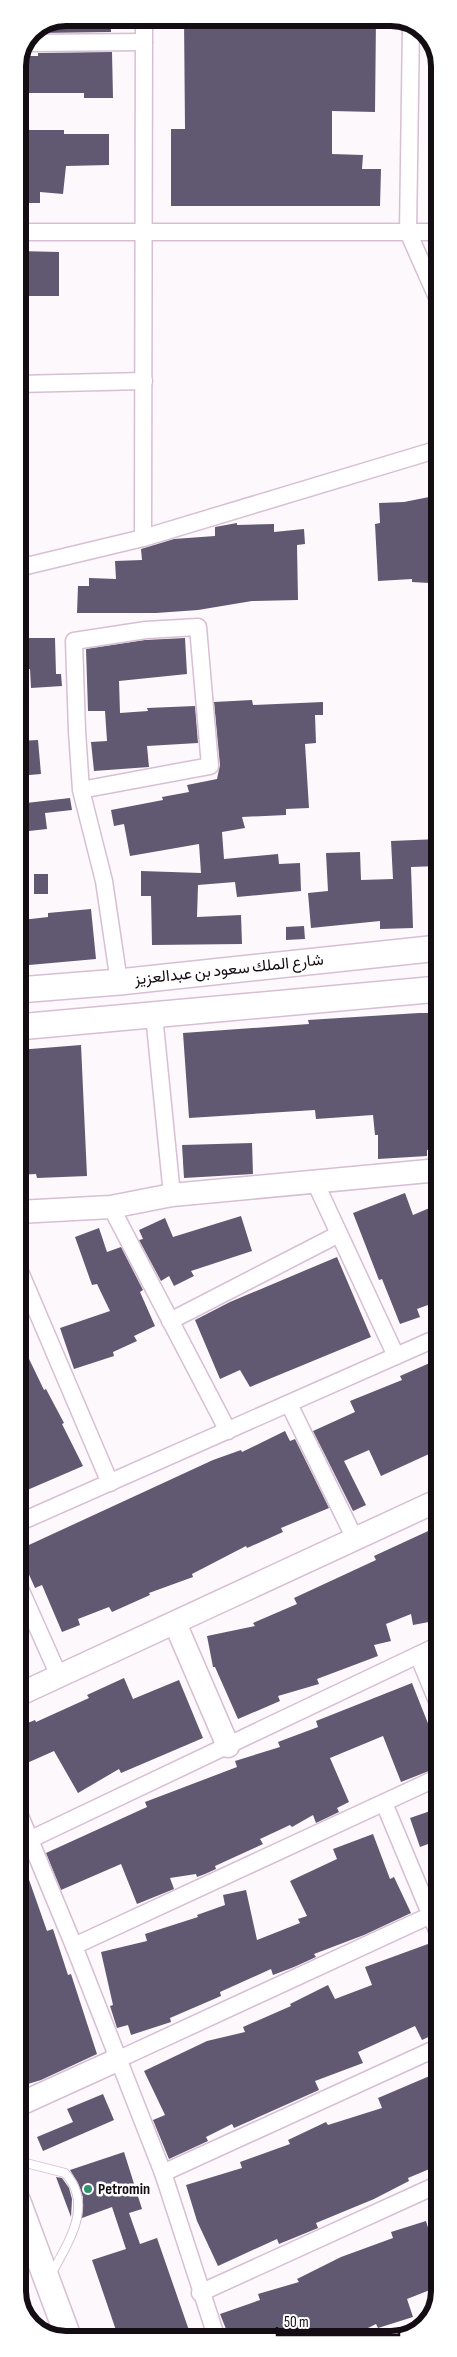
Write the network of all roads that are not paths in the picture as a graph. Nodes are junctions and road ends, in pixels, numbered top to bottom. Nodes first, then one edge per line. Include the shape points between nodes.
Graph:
1 (144, 26) edge
2 (411, 32) edge
3 (144, 42) junction
4 (34, 43) edge
5 (26, 232) edge
6 (145, 232) junction
7 (408, 232) junction
8 (430, 232) edge
9 (430, 282) edge
10 (144, 381) junction
11 (26, 384) edge
12 (430, 452) edge
13 (143, 538) junction
14 (26, 566) edge
15 (81, 790) junction
16 (430, 949) edge
17 (118, 982) junction
18 (26, 989) edge
19 (430, 990) edge
20 (154, 1016) junction
21 (26, 1026) edge
22 (430, 1171) edge
23 (315, 1182) junction
24 (172, 1196) junction
25 (111, 1207) junction
26 (27, 1212) edge
27 (340, 1234) junction
28 (27, 1287) edge
29 (170, 1321) junction
30 (431, 1342) edge
31 (396, 1356) junction
32 (289, 1404) junction
33 (228, 1431) junction
34 (110, 1483) junction
35 (431, 1504) edge
36 (27, 1519) edge
37 (355, 1539) junction
38 (27, 1603) edge
39 (174, 1623) junction
40 (431, 1649) edge
41 (418, 1655) junction
42 (59, 1676) junction
43 (431, 1686) edge
44 (27, 1691) edge
45 (228, 1746) junction
46 (431, 1781) edge
47 (384, 1803) junction
48 (27, 1830) edge
49 (31, 1839) junction
50 (431, 1915) joint
51 (74, 1946) junction
52 (431, 2052) edge
53 (117, 2060) junction
54 (27, 2101) edge
55 (27, 2163) edge
56 (162, 2173) junction
57 (431, 2192) edge
58 (27, 2226) edge
59 (47, 2281) junction
60 (200, 2293) junction
61 (66, 2331) edge
62 (214, 2331) edge

1 - 3 street
2 - 7 street
3 - 4 street
3 - 6 street
5 - 6 street
6 - 7 street
6 - 10 street
7 - 8 street
7 - 9 street
10 - 11 street
10 - 13 street
12 - 13 street
13 - 14 street
15 - 15 street via 210,766 198,627 146,630 74,641
15 - 17 street via 104,881
16 - 17 main road, شارع الملك سعود بن عبدالعزيز
17 - 18 main road, شارع الملك سعود بن عبدالعزيز
19 - 20 main road
20 - 21 main road
20 - 24 street
22 - 23 street
23 - 24 street
23 - 27 street
24 - 25 street
25 - 26 street
25 - 29 street
27 - 29 street
27 - 31 street
28 - 34 street
29 - 33 street
30 - 31 street
31 - 32 street
32 - 33 street
32 - 37 street
33 - 34 street
34 - 36 street
35 - 37 street
37 - 39 street
38 - 42 street
39 - 42 street
39 - 45 street
40 - 41 street
41 - 43 street
41 - 45 street
42 - 44 street
45 - 49 street
46 - 47 street
47 - 50 street
47 - 51 street
48 - 49 street
49 - 51 street
50 - 53 street
51 - 53 street
52 - 56 street
53 - 54 street
53 - 56 street
55 - 59 lane via 65,2173 71,2179 79,2208 78,2220
56 - 60 street
57 - 60 street
58 - 59 main road
59 - 61 main road
60 - 62 street

